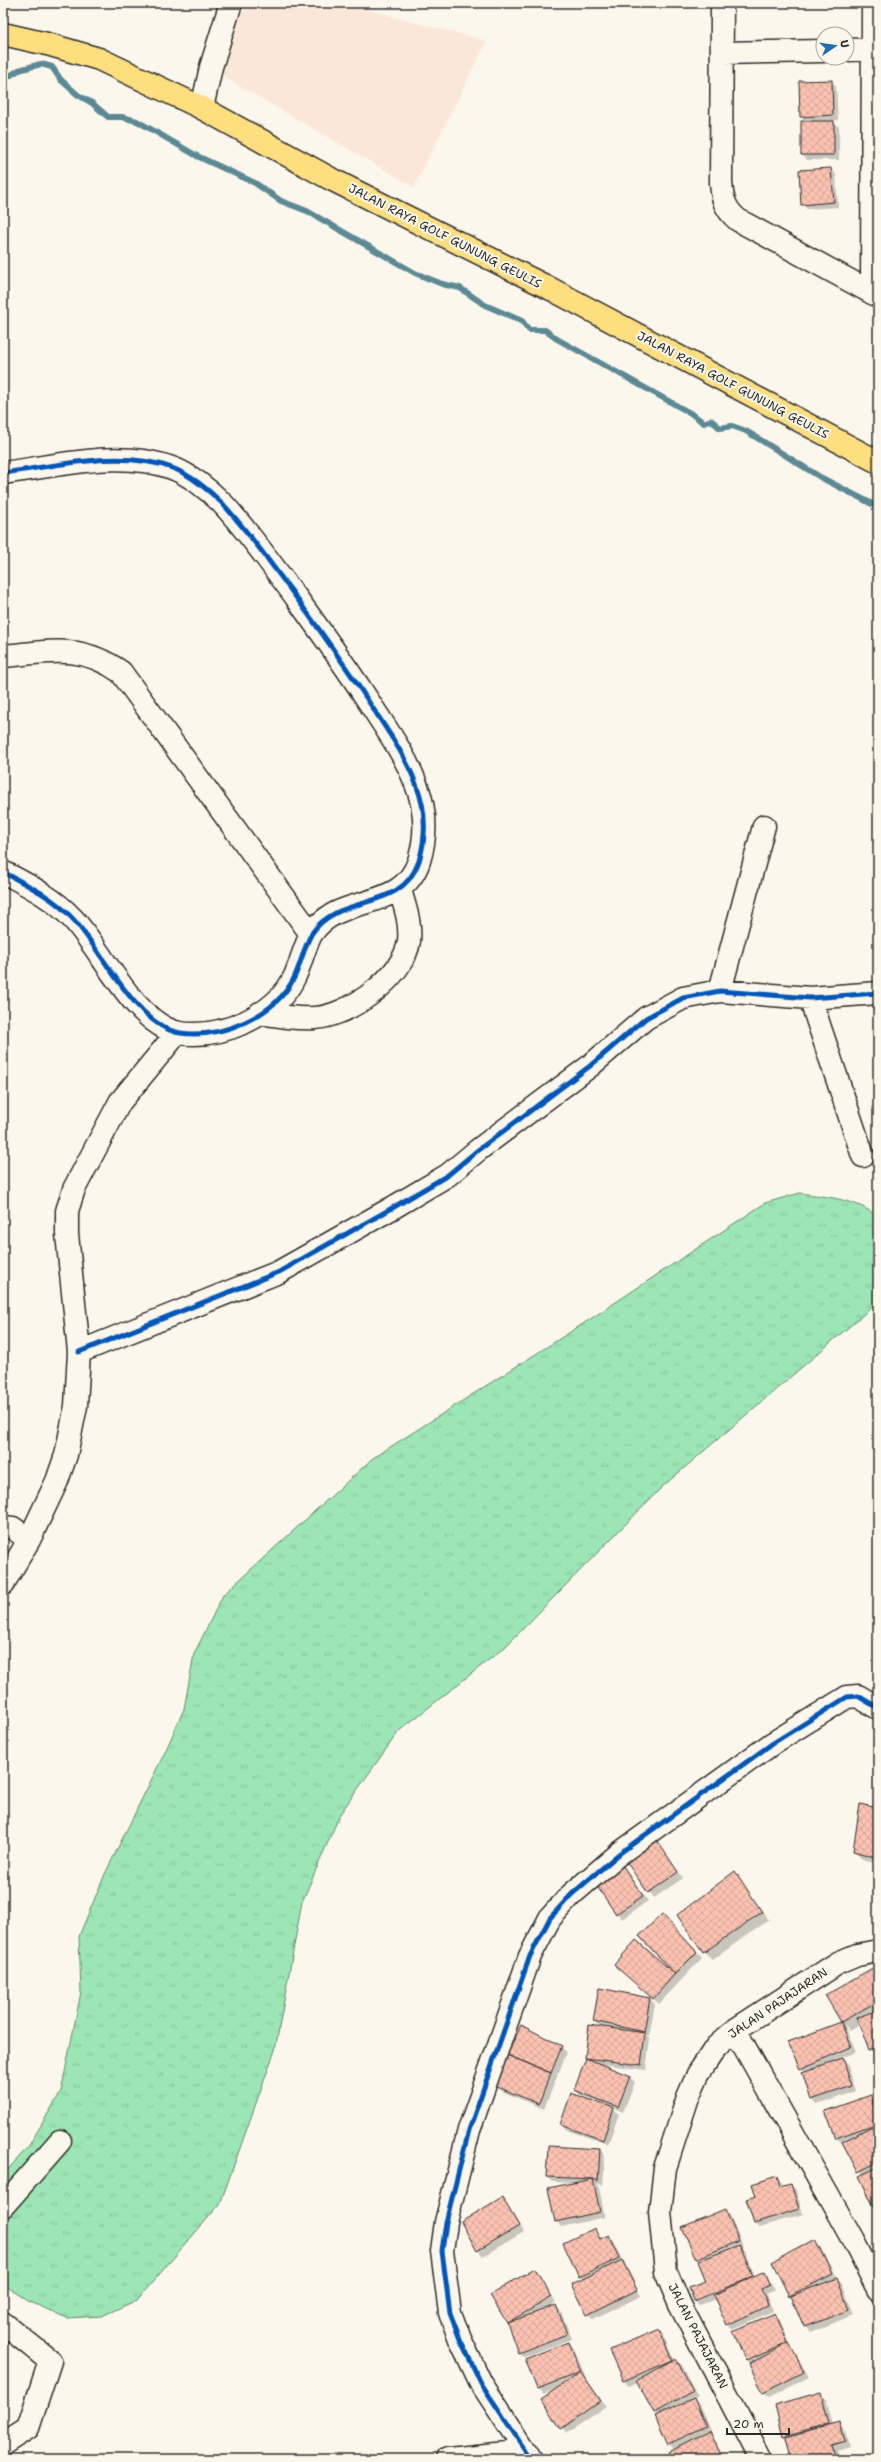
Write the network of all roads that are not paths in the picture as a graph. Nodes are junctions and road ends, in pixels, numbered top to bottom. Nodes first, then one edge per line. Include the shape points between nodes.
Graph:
1 (231, 3) edge
2 (722, 3) edge
3 (873, 3) edge
4 (3, 34) edge
5 (855, 50) edge
6 (876, 50) edge
7 (815, 51) edge
8 (722, 53) junction
9 (202, 108) junction
10 (875, 294) edge
11 (878, 462) edge
12 (3, 473) edge
13 (3, 656) edge
14 (764, 826) dead end
15 (3, 872) edge
16 (400, 890) junction
17 (311, 934) junction
18 (720, 991) junction
19 (878, 993) edge
20 (810, 998) junction
21 (260, 1013) junction
22 (177, 1033) junction
23 (863, 1156) dead end
24 (79, 1352) junction
25 (3, 1527) edge
26 (30, 1540) junction
27 (3, 1584) edge
28 (878, 1708) edge
29 (878, 1951) edge
30 (735, 2030) junction
31 (60, 2141) dead end
32 (3, 2206) edge
33 (878, 2289) edge
34 (3, 2323) edge
35 (3, 2444) edge
36 (528, 2455) edge
37 (448, 2459) edge
38 (761, 2459) edge

1 - 9 street via 211,67
2 - 8 street
3 - 6 street
4 - 9 main road, JALAN RAYA GOLF GUNUNG GEULIS via 99,59
5 - 6 street
6 - 10 street
7 - 8 street
8 - 10 street via 721,182 727,210 738,220
9 - 11 main road, JALAN RAYA GOLF GUNUNG GEULIS via 331,179 551,289
12 - 16 street via 125,459 146,461 175,469 220,501 274,568 351,675 403,757 416,783 423,808 425,835 412,878
13 - 17 street via 70,651 99,657 121,672
14 - 18 street
15 - 22 street via 29,885 74,920 154,1022
16 - 17 street via 340,912 322,921
16 - 21 street via 409,920 409,942 400,962 384,983 359,1004 316,1018
17 - 21 street via 293,980 277,1001
18 - 20 street
18 - 24 street via 683,998 646,1018 590,1066 448,1175 329,1244 278,1272
19 - 20 street
20 - 23 street
21 - 22 street via 229,1029 198,1034
22 - 24 street via 120,1102 74,1189 67,1234
24 - 26 street via 76,1406 66,1455
25 - 26 street via 13,1528
26 - 27 street
28 - 36 street via 858,1696 847,1697 773,1743 620,1853 572,1894 550,1918 530,1956 469,2130 446,2222 442,2250 450,2313 460,2339 481,2383
29 - 30 street, JALAN PAJAJARAN via 857,1955 838,1963
30 - 33 street
30 - 38 street, JALAN PAJAJARAN via 716,2047 698,2074 688,2097 665,2168 660,2212 661,2234 666,2272 680,2305
31 - 32 street
34 - 35 street via 50,2361 28,2428
36 - 37 street

